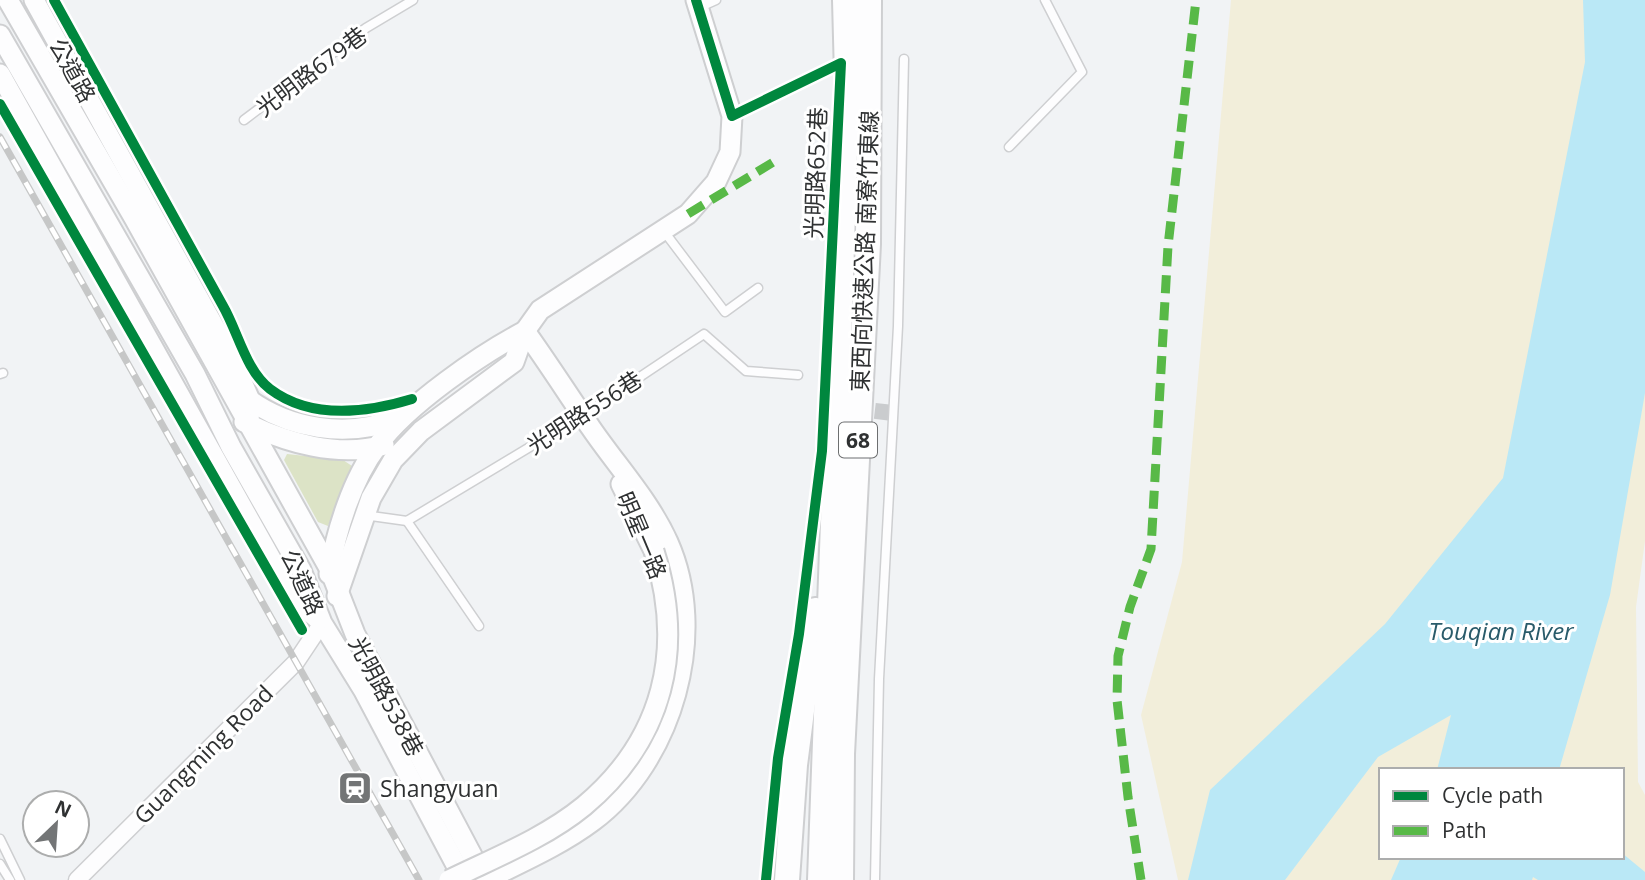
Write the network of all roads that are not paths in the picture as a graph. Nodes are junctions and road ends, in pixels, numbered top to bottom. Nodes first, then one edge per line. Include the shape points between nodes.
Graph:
1 (8, 0) edge
2 (34, 0) edge
3 (413, 0) edge
4 (716, 0) edge
5 (845, 0) edge
6 (869, 0) edge
7 (1045, 0) edge
8 (697, 4) edge
9 (0, 34) edge
10 (904, 59) dead end
11 (0, 74) edge
12 (732, 116) junction
13 (244, 120) dead end
14 (1009, 147) dead end
15 (663, 230) junction
16 (171, 245) junction
17 (153, 254) junction
18 (758, 288) dead end
19 (525, 331) junction
20 (213, 364) junction
21 (798, 375) dead end
22 (176, 385) junction
23 (250, 400) junction
24 (209, 403) junction
25 (418, 406) junction
26 (587, 422) junction
27 (249, 424) junction
28 (421, 430) junction
29 (376, 447) junction
30 (832, 502) junction
31 (364, 515) junction
32 (407, 521) junction
33 (662, 548) junction
34 (334, 582) junction
35 (322, 623) junction
36 (479, 626) dead end
37 (0, 839) edge
38 (0, 864) edge
39 (10, 880) edge
40 (20, 880) edge
41 (77, 880) edge
42 (449, 880) edge
43 (464, 880) edge
44 (486, 880) edge
45 (766, 880) edge
46 (790, 880) edge
47 (820, 880) edge
48 (841, 880) edge
49 (875, 880) edge

1 - 17 street, 公道路
2 - 16 street, 公道路
3 - 13 lane, 光明路679巷 via 366,28
4 - 8 lane
5 - 30 highway, 東西向快速公路 南寮竹東線 / 68 via 847,76
6 - 48 highway, 東西向快速公路 南寮竹東線 / 68 via 868,244 842,754
7 - 14 lane via 1082,72
8 - 12 street, Guangming Road
9 - 24 street, 公道路
10 - 49 lane
11 - 22 street, 公道路
12 - 15 street, Guangming Road via 730,152 716,182 688,214
12 - 45 lane, 光明路652巷 via 841,63 824,405 812,535 778,758
15 - 18 lane via 725,312
15 - 19 street, Guangming Road via 540,310
16 - 17 street
16 - 23 street, 公道路
17 - 20 street, 公道路
19 - 25 street, Guangming Road via 500,344
19 - 26 street, 明星一路
19 - 28 street, Guangming Road via 514,362
20 - 23 street, 公道路
20 - 27 street, 公道路
21 - 26 lane, 光明路556巷 via 746,371 704,334
22 - 24 street
22 - 35 street, 公道路 via 293,598
23 - 25 street, 公道路 via 305,425 339,430 377,427
23 - 27 street, 公道路
24 - 27 street
24 - 35 street, 公道路 via 300,570
25 - 29 street, Guangming Road
26 - 32 lane, 光明路556巷
26 - 33 street, 明星一路
27 - 29 street via 319,447
27 - 34 street, 公道路
28 - 29 street
28 - 31 street, Guangming Road via 393,460
29 - 34 street, Guangming Road via 343,519
30 - 46 highway via 794,765
30 - 47 highway, 東西向快速公路 南寮竹東線 / 68
31 - 32 lane
31 - 34 street, Guangming Road
32 - 36 lane
33 - 42 street, 明星一路, bridge via 668,649 654,707 632,754 611,781 556,826
33 - 44 street, 明星一路 via 685,616 684,653 665,725 645,764 595,820
34 - 35 street, Guangming Road
34 - 44 street, 光明路538巷 via 367,658
35 - 41 street, Guangming Road via 291,668
35 - 43 street, 光明路538巷 via 364,691
37 - 40 lane
38 - 39 lane

